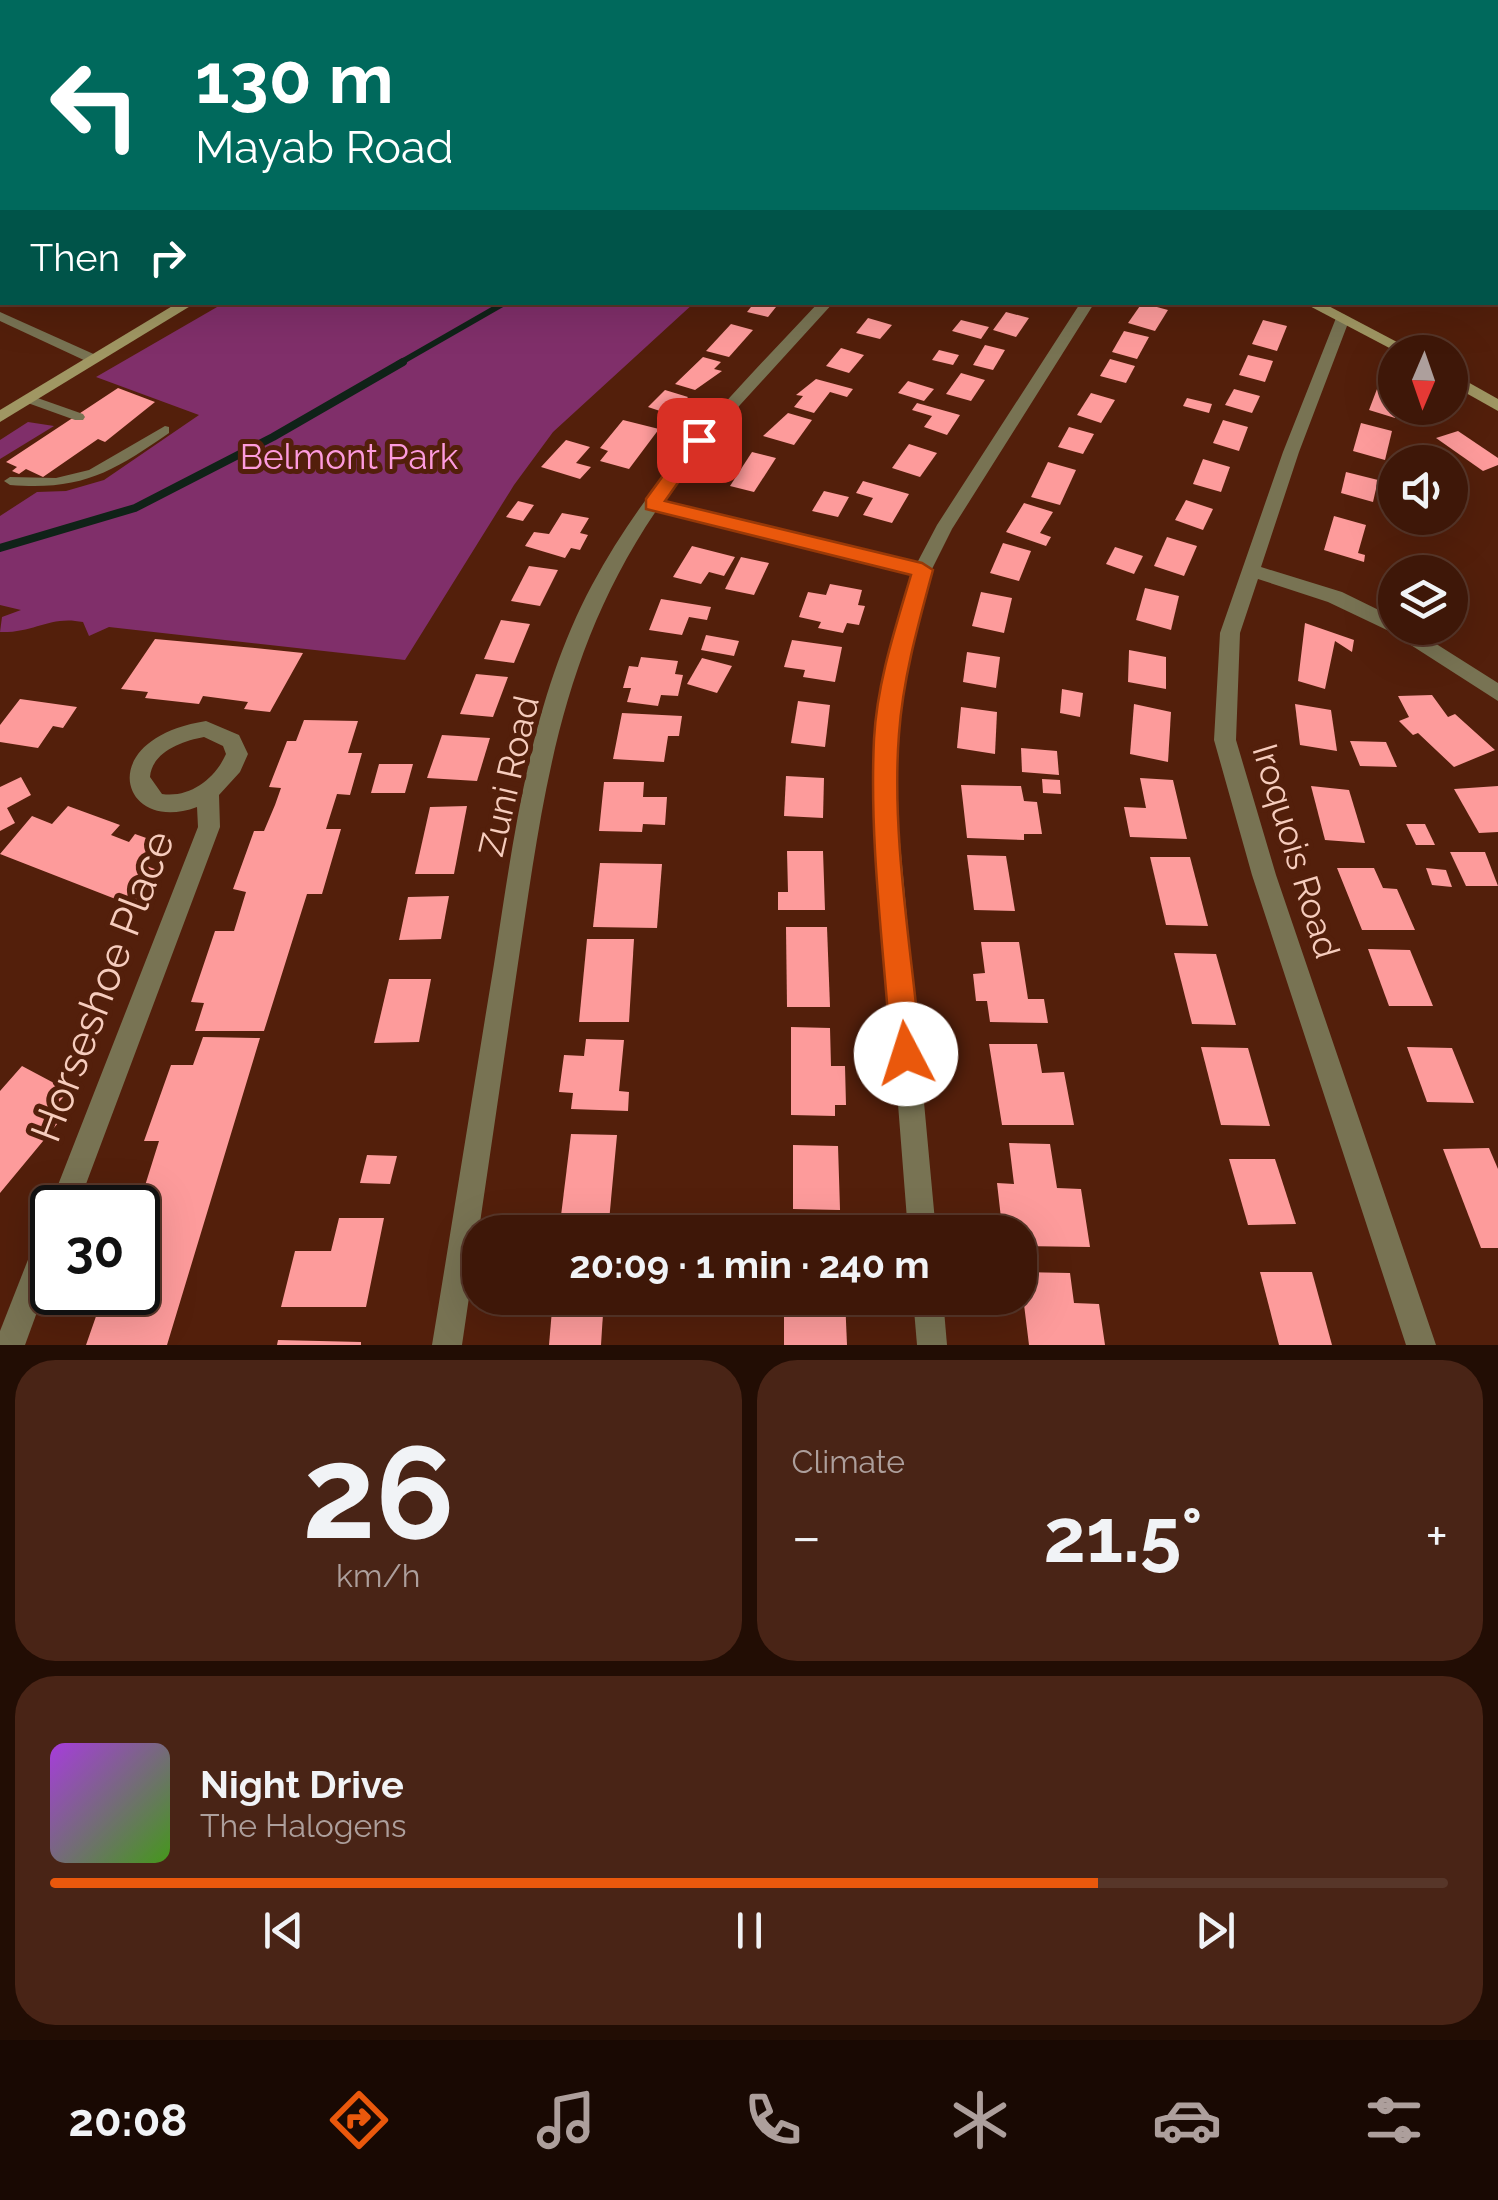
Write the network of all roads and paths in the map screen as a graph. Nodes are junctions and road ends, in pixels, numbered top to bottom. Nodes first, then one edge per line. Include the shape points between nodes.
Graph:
1 (185, 305) edge
2 (823, 305) edge
3 (1086, 305) edge
4 (1315, 305) edge
5 (0, 316) edge
6 (1342, 318) junction
7 (1378, 337) edge
8 (93, 359) junction
9 (1468, 387) edge
10 (29, 399) junction
11 (1498, 406) edge
12 (80, 417) dead end
13 (0, 418) edge
14 (165, 430) dead end
15 (3, 482) edge
16 (652, 504) junction
17 (922, 570) junction
18 (1251, 570) junction
19 (1378, 618) edge
20 (1423, 645) edge
21 (1498, 694) edge
22 (208, 793) dead end
23 (71, 1185) edge
24 (921, 1215) edge
25 (30, 1292) edge
26 (929, 1315) edge
27 (10, 1345) edge
28 (447, 1345) edge
29 (932, 1345) edge
30 (1421, 1345) edge

1 - 8 main road
2 - 16 street, Zuni Road via 699,440
3 - 17 street
4 - 6 main road
5 - 8 street
6 - 7 main road
6 - 18 street, Iroquois Road
8 - 10 main road
9 - 11 main road
10 - 12 lane
10 - 13 main road
14 - 15 lane via 90,477
16 - 17 street
16 - 28 street, Zuni Road via 600,586 555,706 523,852
17 - 24 street via 894,676 886,738
18 - 19 street
18 - 30 street, Iroquois Road via 1230,633 1225,740
20 - 21 street
22 - 23 street, Horseshoe Place via 208,827
25 - 27 street
26 - 29 street

